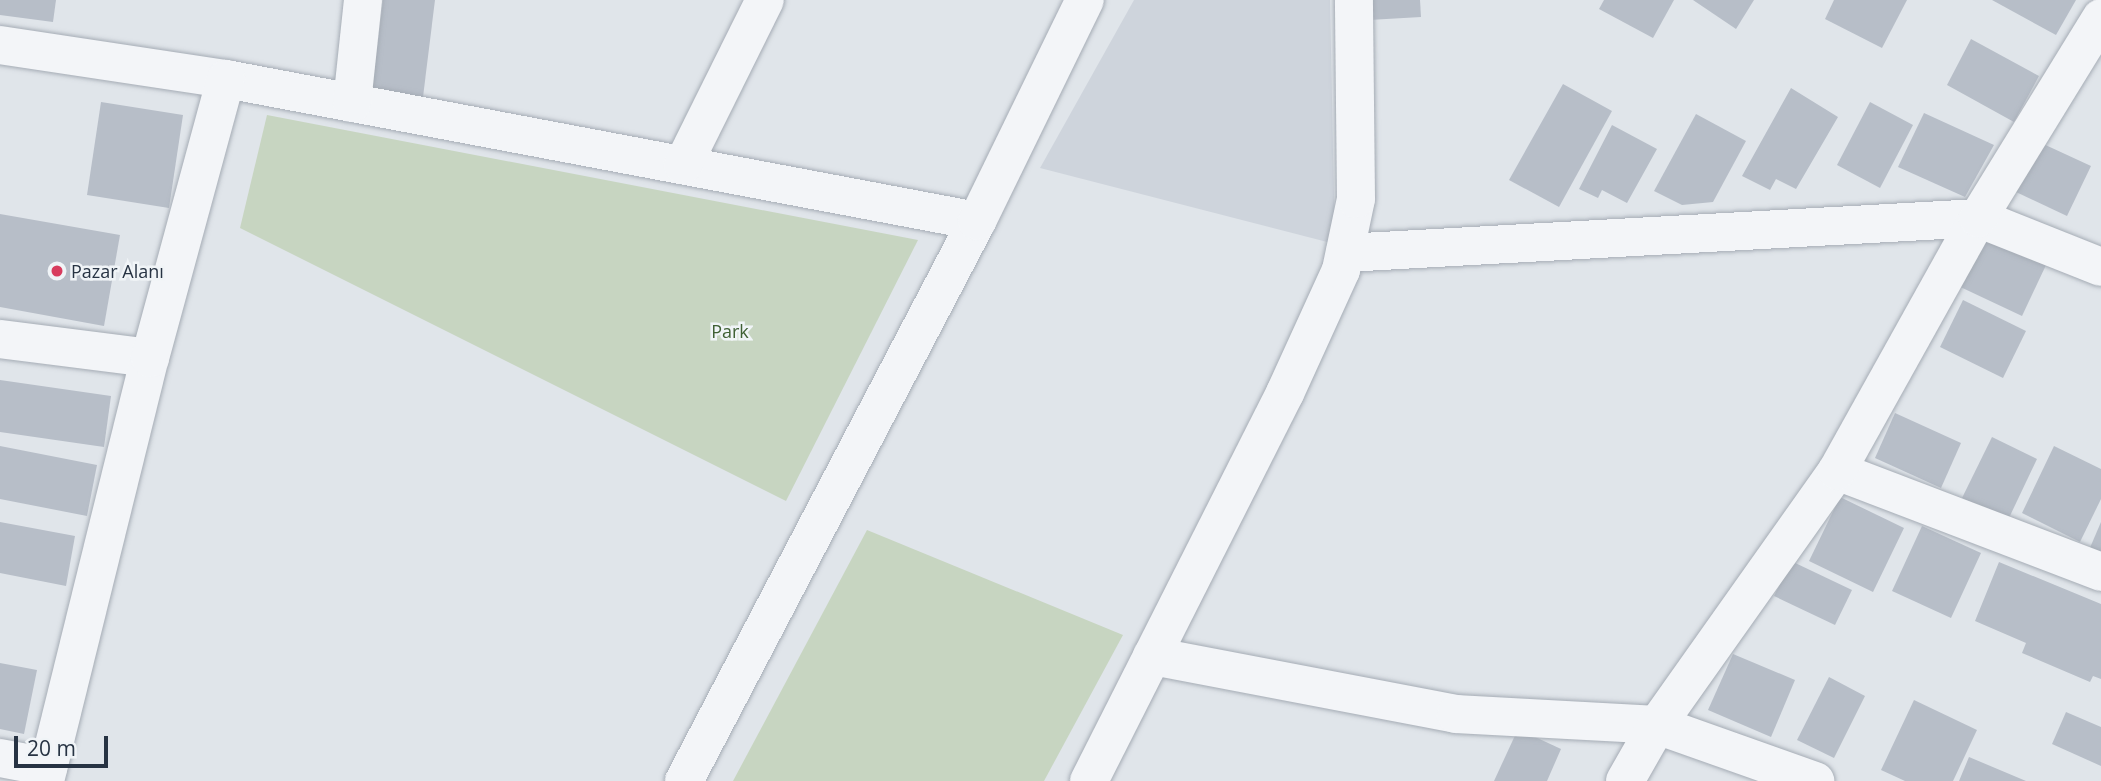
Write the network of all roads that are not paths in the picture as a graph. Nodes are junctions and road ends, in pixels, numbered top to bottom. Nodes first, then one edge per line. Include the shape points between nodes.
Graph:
1 (363, 0) edge
2 (765, 0) edge
3 (1085, 0) edge
4 (1354, 0) edge
5 (2101, 18) edge
6 (0, 45) edge
7 (226, 79) junction
8 (352, 103) junction
9 (683, 165) junction
10 (1978, 218) junction
11 (977, 221) junction
12 (1345, 253) junction
13 (2101, 267) edge
14 (0, 340) edge
15 (150, 358) junction
16 (1837, 471) junction
17 (2101, 572) edge
18 (1152, 656) junction
19 (1657, 725) junction
20 (0, 758) edge
21 (46, 774) edge
22 (684, 781) edge
23 (1088, 781) edge
24 (1625, 781) edge
25 (1815, 781) edge

1 - 8 street
2 - 9 street
3 - 11 street
4 - 12 street via 1356,199
5 - 10 street
6 - 7 street
7 - 8 street
7 - 15 street
8 - 9 street
9 - 11 street
10 - 12 street
10 - 13 street
10 - 16 street
11 - 22 street
12 - 18 street via 1285,393
14 - 15 street
15 - 21 street
16 - 17 street
16 - 19 street
18 - 19 street via 1456,714
18 - 23 street
19 - 24 street
19 - 25 street
20 - 21 street

